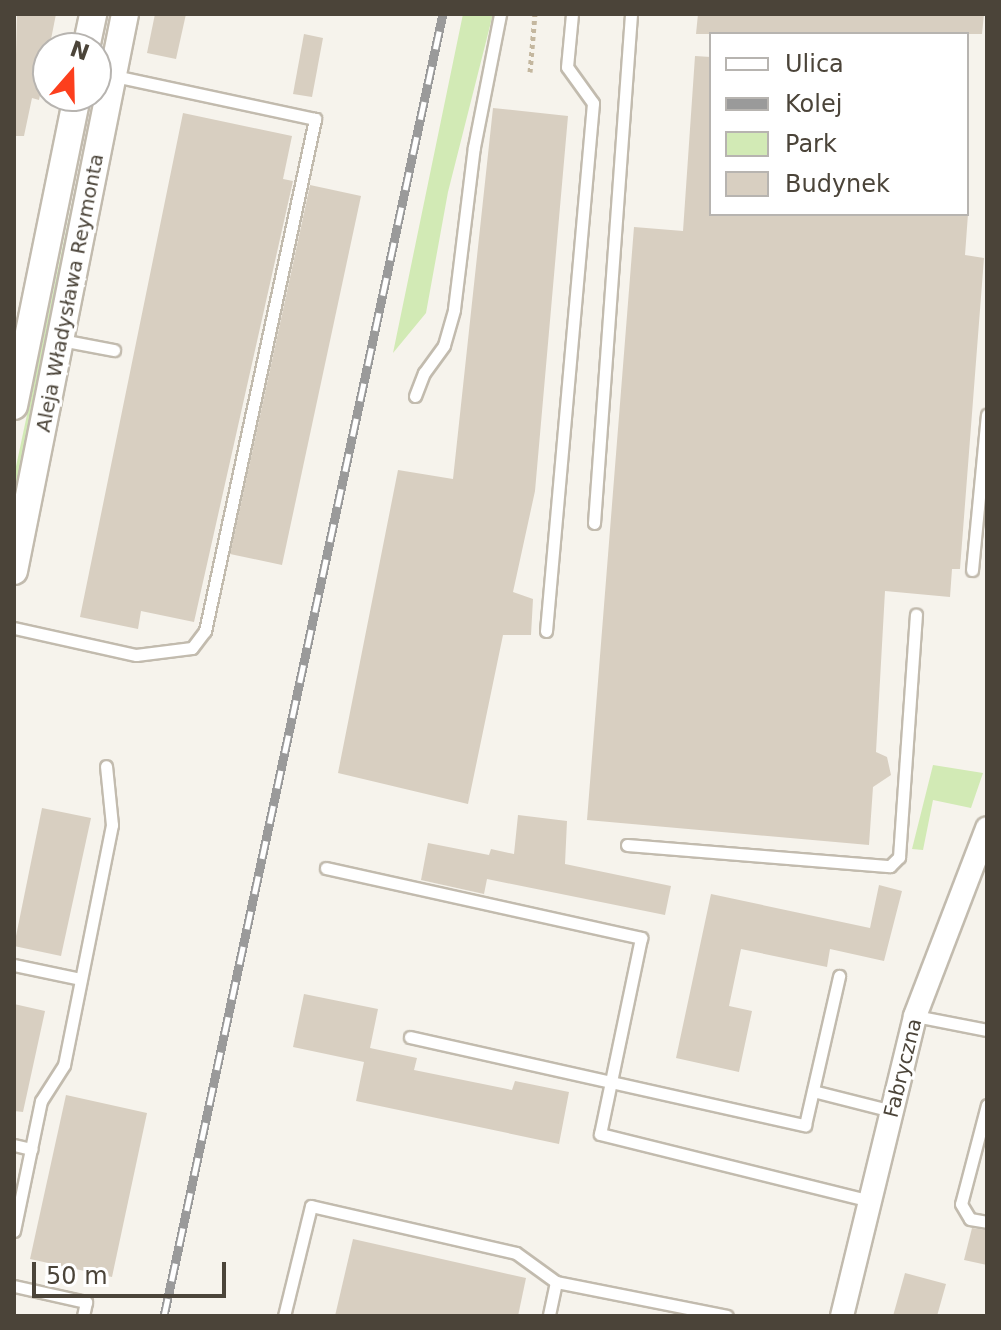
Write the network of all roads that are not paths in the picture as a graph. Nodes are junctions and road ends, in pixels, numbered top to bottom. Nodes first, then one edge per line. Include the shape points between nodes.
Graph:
1 (125, 14) edge
2 (500, 14) edge
3 (572, 14) edge
4 (631, 14) edge
5 (112, 51) edge
6 (112, 76) edge
7 (74, 112) edge
8 (98, 112) edge
9 (60, 340) junction
10 (114, 350) dead end
11 (415, 396) dead end
12 (14, 406) edge
13 (987, 415) edge
14 (594, 523) dead end
15 (972, 570) dead end
16 (14, 571) edge
17 (916, 615) dead end
18 (14, 628) edge
19 (546, 631) dead end
20 (106, 766) dead end
21 (987, 828) edge
22 (627, 845) dead end
23 (326, 868) dead end
24 (14, 965) edge
25 (839, 976) dead end
26 (81, 979) junction
27 (915, 1016) junction
28 (987, 1030) edge
29 (410, 1037) dead end
30 (611, 1082) junction
31 (813, 1091) junction
32 (987, 1105) edge
33 (892, 1111) junction
34 (14, 1145) edge
35 (32, 1149) junction
36 (870, 1201) junction
37 (987, 1222) edge
38 (14, 1231) edge
39 (556, 1282) junction
40 (14, 1286) edge
41 (83, 1316) edge
42 (284, 1316) edge
43 (549, 1316) edge
44 (727, 1316) edge
45 (842, 1316) edge

1 - 5 street, Aleja Władysława Reymonta
2 - 11 lane via 474,147 454,309 444,345
3 - 19 lane via 567,67 593,103
4 - 14 lane
6 - 18 lane via 315,119 205,631 192,648 136,655
7 - 12 street, Aleja Władysława Reymonta
8 - 9 street, Aleja Władysława Reymonta
9 - 10 lane
9 - 16 street, Aleja Władysława Reymonta
13 - 15 lane
17 - 22 lane via 899,857 890,866
20 - 26 lane via 112,825
21 - 27 street, Fabryczna
23 - 30 lane via 641,938
24 - 26 lane
25 - 31 lane
26 - 35 lane via 64,1065 41,1101
27 - 28 lane
27 - 33 street, Fabryczna
29 - 30 lane
30 - 31 lane via 805,1125
30 - 36 lane via 600,1134
31 - 33 lane
32 - 37 lane via 961,1204 970,1219
33 - 36 street, Fabryczna
34 - 35 lane
35 - 38 lane
36 - 45 street, Fabryczna
39 - 42 lane via 516,1253 311,1206
39 - 43 lane
39 - 44 lane
40 - 41 lane via 86,1302

